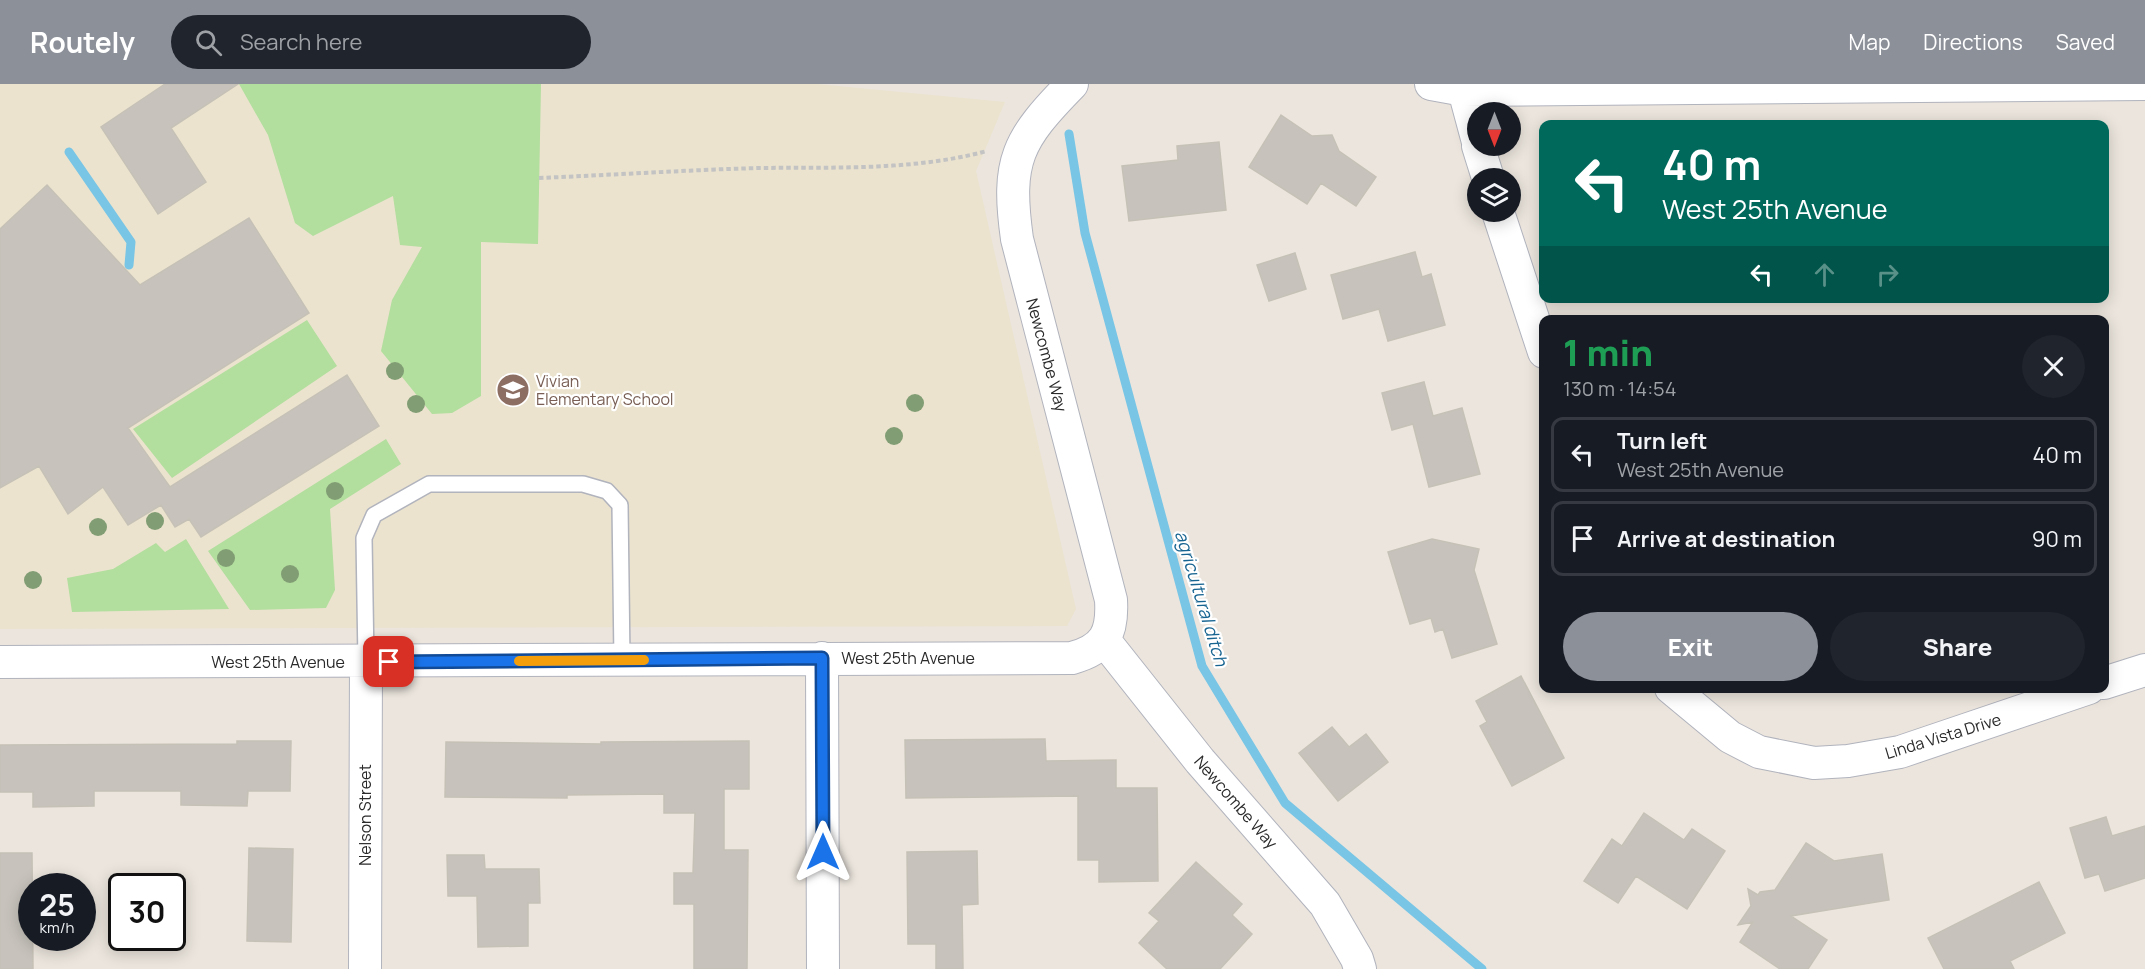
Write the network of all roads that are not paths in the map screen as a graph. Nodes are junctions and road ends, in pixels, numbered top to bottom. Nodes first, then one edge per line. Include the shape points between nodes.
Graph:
1 (1072, 84) edge
2 (1431, 84) edge
3 (2145, 84) edge
4 (1464, 90) junction
5 (1467, 102) edge
6 (1501, 222) edge
7 (1539, 337) edge
8 (1104, 640) junction
9 (822, 658) junction
10 (622, 660) junction
11 (0, 662) edge
12 (366, 662) junction
13 (2145, 670) edge
14 (2109, 681) edge
15 (1677, 693) edge
16 (2074, 693) edge
17 (365, 969) edge
18 (823, 969) edge
19 (1360, 969) edge

1 - 8 street, Newcombe Way via 1023,142 1013,173 1012,208 1111,600 1112,622
2 - 4 street
3 - 4 street
4 - 5 street
6 - 7 street
8 - 9 street, West 25th Avenue via 1087,654 1060,658
8 - 19 street, Newcombe Way via 1200,761 1325,904
9 - 10 street, West 25th Avenue
9 - 18 street
10 - 12 street, West 25th Avenue
10 - 12 lane via 620,505 607,491 583,484 429,484 374,515 364,538
11 - 12 street, West 25th Avenue
12 - 17 street, Nelson Street
13 - 14 street
15 - 16 street, Linda Vista Drive via 1730,737 1759,752 1814,763 1900,752

